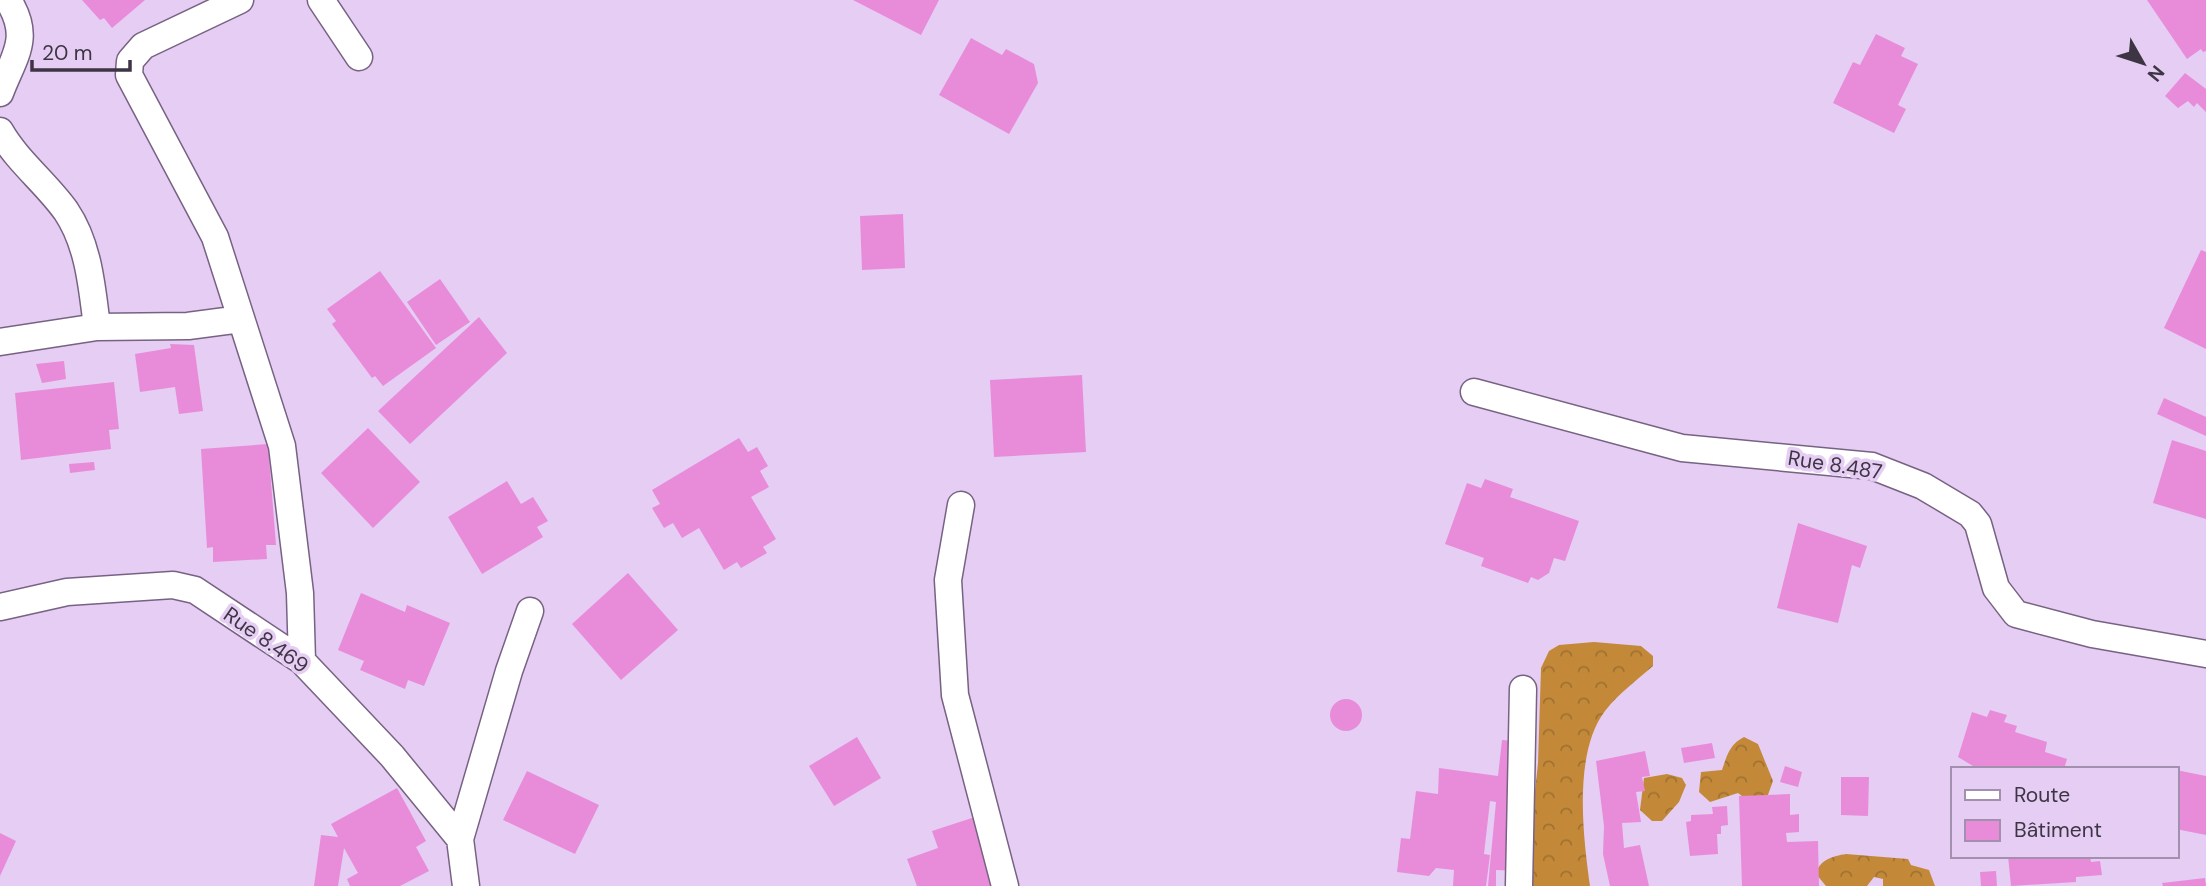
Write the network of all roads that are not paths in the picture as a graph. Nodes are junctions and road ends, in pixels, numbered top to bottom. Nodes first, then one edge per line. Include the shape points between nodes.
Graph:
1 (8, 0) edge
2 (240, 0) edge
3 (321, 0) edge
4 (359, 57) dead end
5 (0, 93) edge
6 (0, 131) edge
7 (241, 319) junction
8 (97, 327) junction
9 (0, 342) edge
10 (1474, 392) dead end
11 (961, 505) dead end
12 (0, 607) edge
13 (530, 611) dead end
14 (2206, 654) edge
15 (302, 661) junction
16 (1523, 689) dead end
17 (460, 839) junction
18 (466, 886) edge
19 (1005, 886) edge
20 (1519, 886) edge

1 - 5 street via 22,34
2 - 7 street via 143,46 130,61 130,75 215,237
3 - 4 street
6 - 8 street via 67,212 82,243
7 - 8 street via 188,326
7 - 15 street via 282,446 300,593
8 - 9 street
10 - 14 street, Rue 8.487 via 1682,448 1872,466 1923,486 1970,514 1978,524 1996,588 2016,614 2092,634
11 - 19 street via 948,580 955,695
12 - 15 street, Rue 8.469 via 67,592 184,586
13 - 17 street
15 - 17 street, Rue 8.469 via 392,755
16 - 20 street
17 - 18 street

